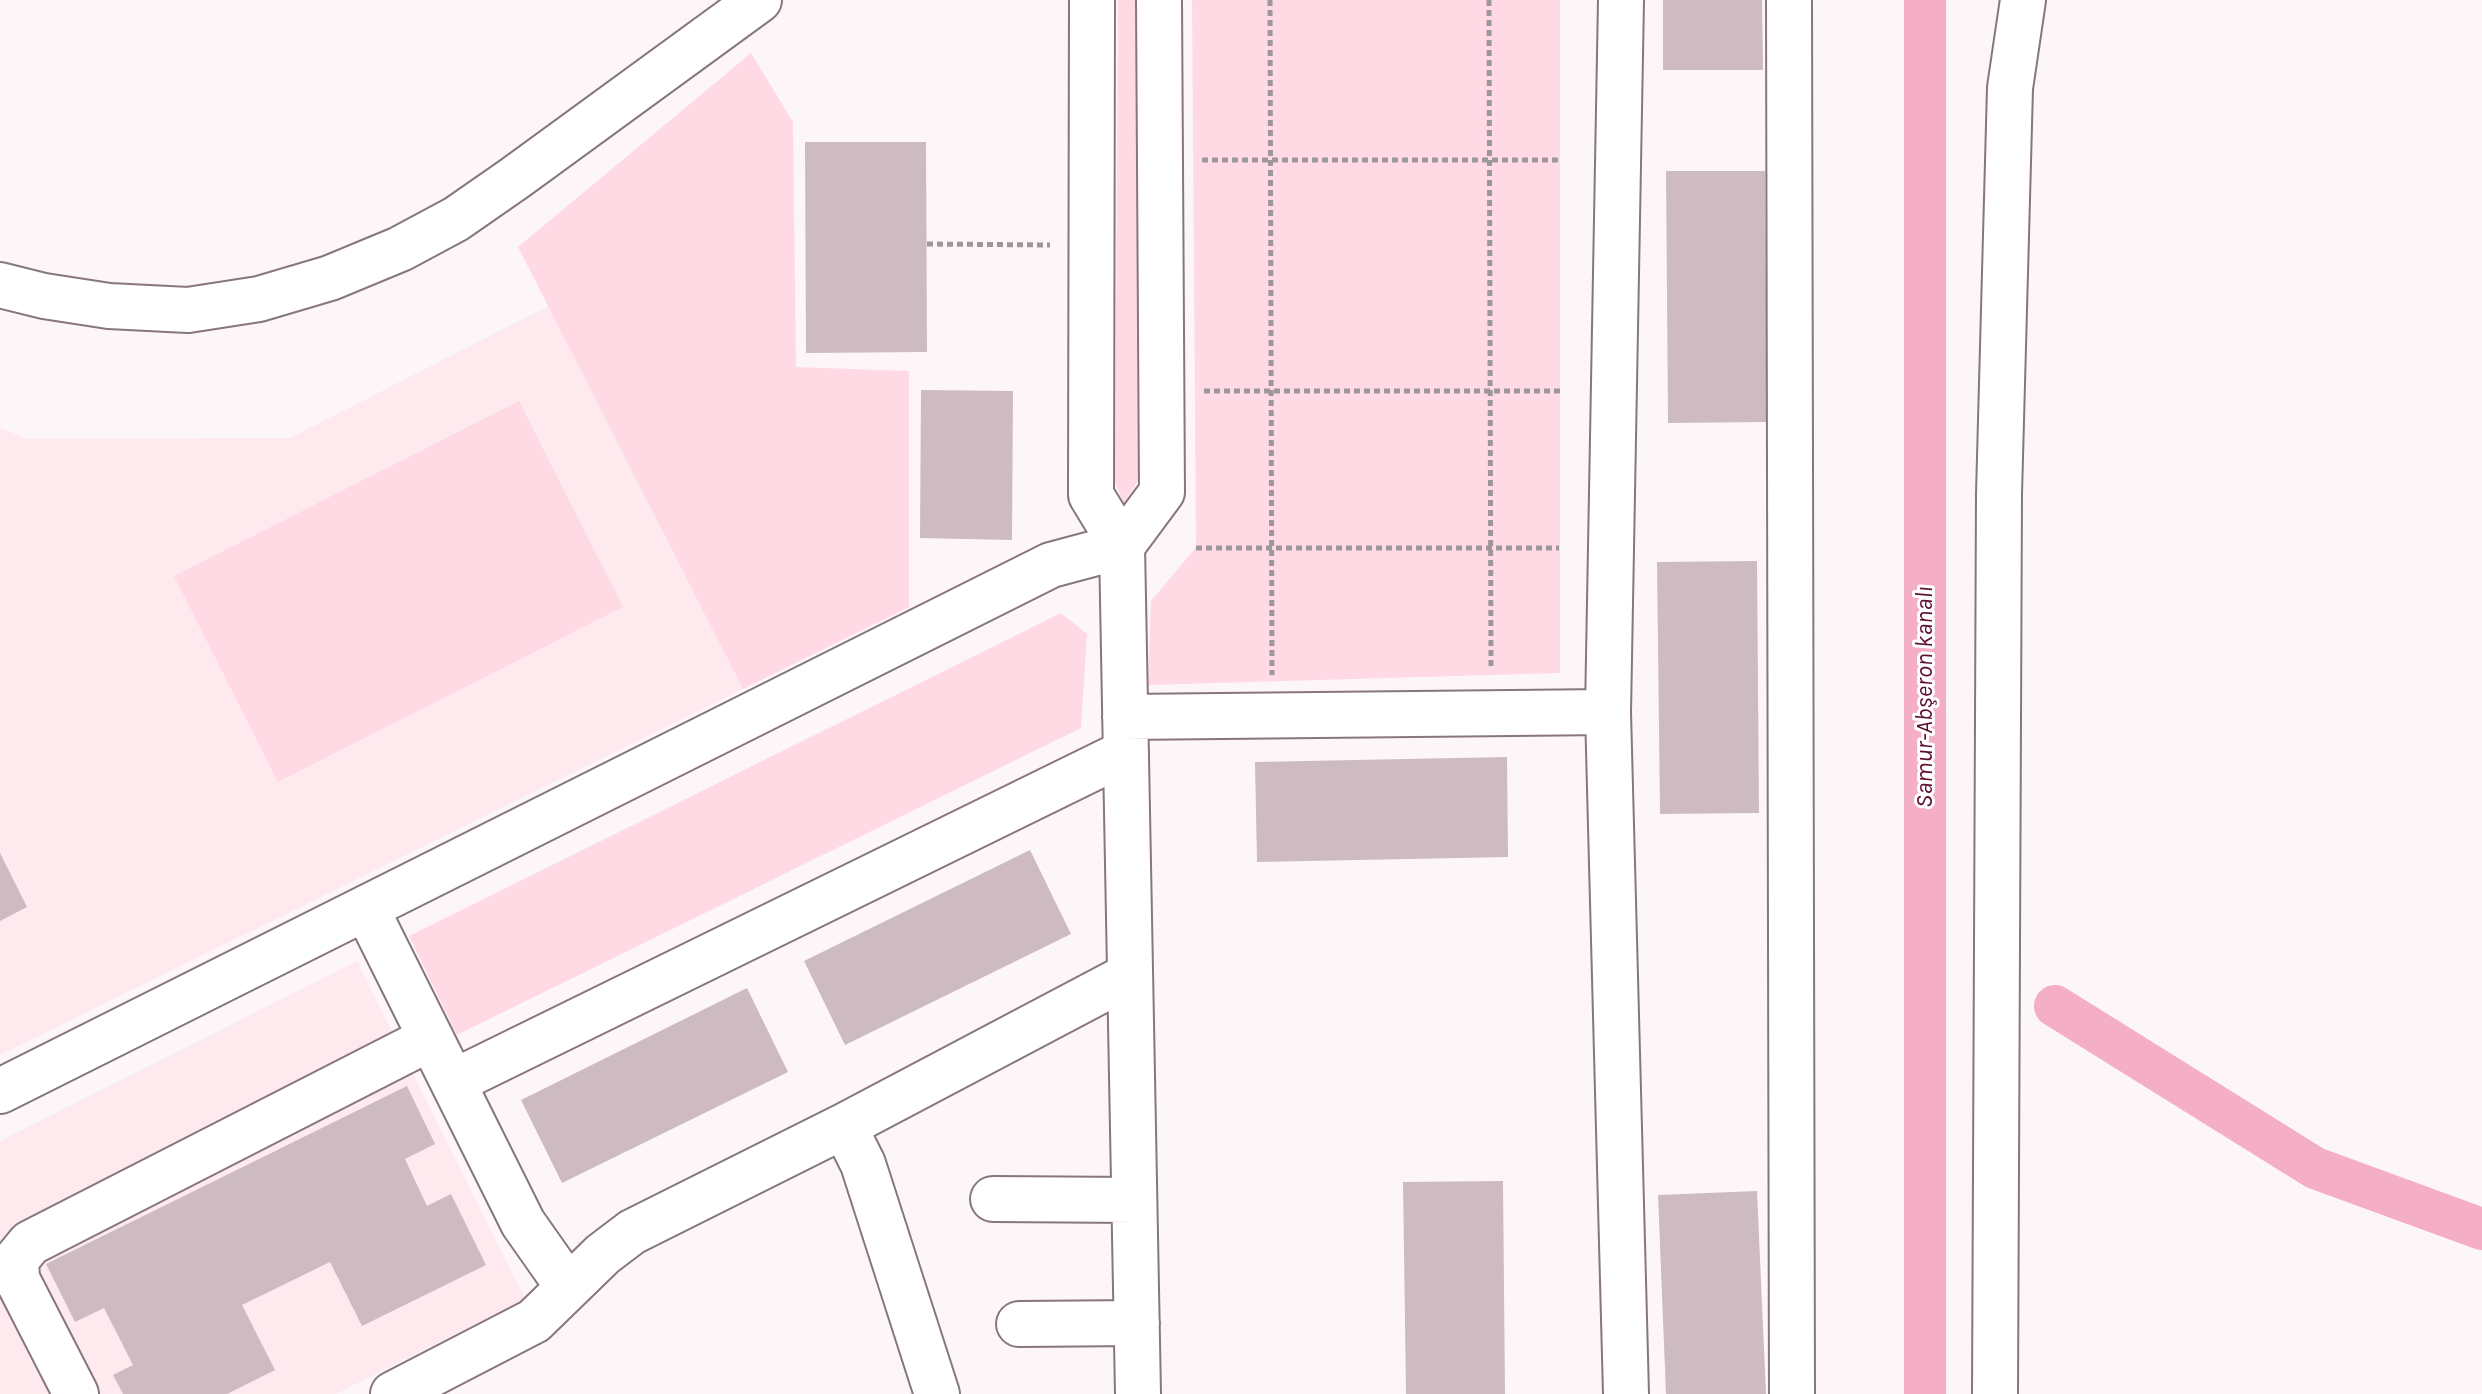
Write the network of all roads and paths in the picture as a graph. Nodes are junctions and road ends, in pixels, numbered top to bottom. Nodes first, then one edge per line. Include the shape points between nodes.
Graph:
1 (759, 0) edge
2 (1092, 0) edge
3 (1159, 0) edge
4 (1270, 0) edge
5 (1489, 0) edge
6 (1621, 0) edge
7 (1789, 0) edge
8 (2023, 0) edge
9 (1193, 160) dead end
10 (1271, 160) junction
11 (1490, 160) junction
12 (1560, 160) dead end
13 (927, 244) dead end
14 (1091, 246) junction
15 (0, 285) edge
16 (1195, 391) dead end
17 (1271, 391) junction
18 (1490, 391) junction
19 (1560, 391) dead end
20 (1122, 546) junction
21 (1272, 547) junction
22 (1196, 548) dead end
23 (1491, 548) junction
24 (1559, 548) dead end
25 (1491, 675) dead end
26 (1272, 681) dead end
27 (1608, 712) junction
28 (1126, 734) junction
29 (366, 908) junction
30 (1130, 975) junction
31 (431, 1038) junction
32 (453, 1082) junction
33 (0, 1091) edge
34 (844, 1126) junction
35 (993, 1199) dead end
36 (1134, 1200) junction
37 (568, 1287) junction
38 (1137, 1323) junction
39 (1019, 1324) dead end
40 (76, 1394) edge
41 (393, 1394) edge
42 (937, 1394) edge
43 (1138, 1394) edge
44 (1626, 1394) edge
45 (1792, 1394) edge
46 (1995, 1394) edge

1 - 15 street via 456,219 330,278 259,299 188,310 109,306
2 - 14 street
3 - 20 street via 1162,492
4 - 10 path
5 - 11 path
6 - 27 street
7 - 45 street
8 - 46 street via 2010,88 1999,494
9 - 10 path
10 - 11 path
10 - 17 path
11 - 12 path
11 - 18 path
13 - 14 path
14 - 20 street via 1091,495
16 - 17 path
17 - 18 path
17 - 21 path
18 - 19 path
18 - 23 path
20 - 28 street
20 - 29 street via 1051,565
21 - 22 path
21 - 23 path
21 - 26 path
23 - 24 path
23 - 25 path
27 - 28 street
27 - 44 street
28 - 30 street
28 - 32 street
29 - 31 street
29 - 33 street
30 - 34 street
30 - 36 street
31 - 32 street
31 - 40 street via 30,1243 16,1260 17,1279
32 - 37 street via 523,1223
34 - 37 street via 632,1232
34 - 42 street via 863,1164
35 - 36 street
36 - 38 street
37 - 41 street via 534,1321
38 - 39 street
38 - 43 street

